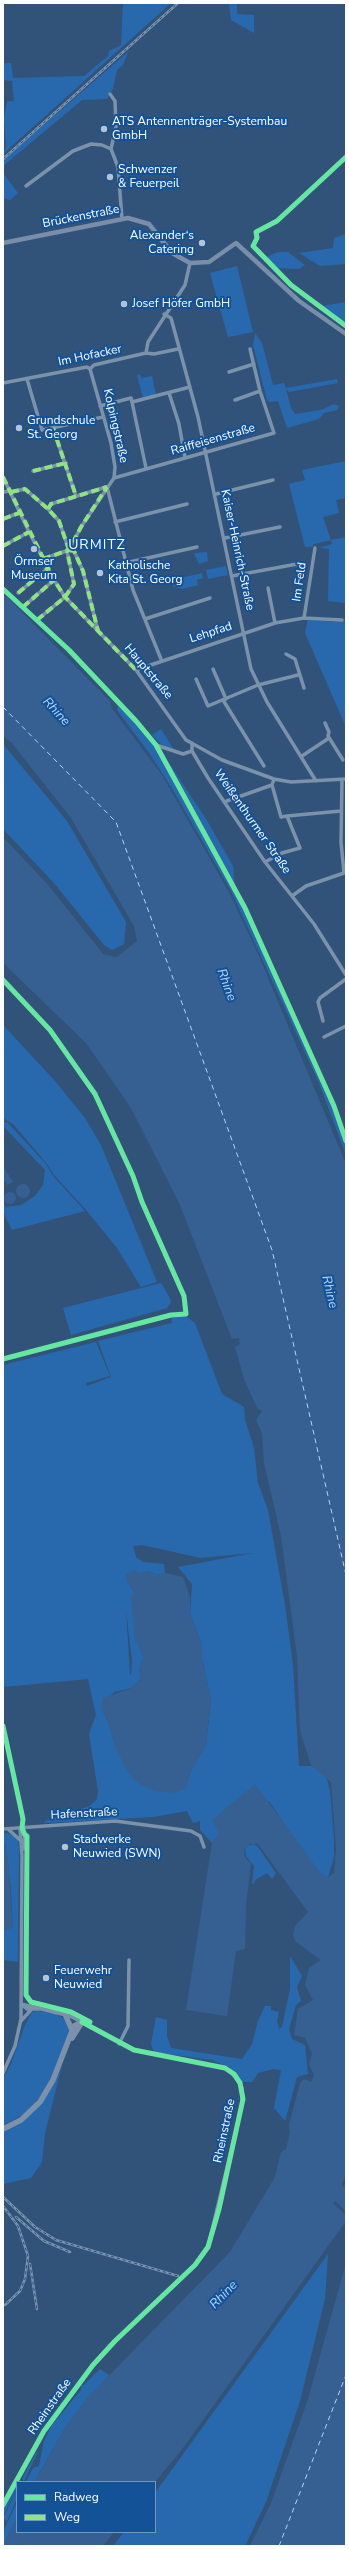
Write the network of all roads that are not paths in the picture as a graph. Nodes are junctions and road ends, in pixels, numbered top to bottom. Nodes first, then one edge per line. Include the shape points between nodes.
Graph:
1 (110, 94) dead end
2 (111, 149) junction
3 (26, 186) dead end
4 (122, 219) junction
5 (3, 243) edge
6 (190, 263) junction
7 (164, 314) junction
8 (346, 334) edge
9 (178, 349) junction
10 (250, 349) dead end
11 (146, 353) junction
12 (254, 364) junction
13 (90, 369) junction
14 (229, 372) dead end
15 (3, 377) edge
16 (27, 379) junction
17 (4, 383) edge
18 (190, 387) junction
19 (260, 391) junction
20 (168, 394) junction
21 (235, 400) dead end
22 (132, 402) junction
23 (100, 406) junction
24 (103, 417) junction
25 (53, 428) junction
26 (206, 451) junction
27 (185, 458) junction
28 (66, 463) junction
29 (146, 468) junction
30 (33, 471) dead end
31 (3, 477) edge
32 (114, 478) junction
33 (273, 480) dead end
34 (107, 487) junction
35 (10, 491) junction
36 (3, 492) edge
37 (216, 494) junction
38 (76, 496) junction
39 (186, 504) dead end
40 (48, 509) junction
41 (19, 513) junction
42 (3, 519) edge
43 (115, 522) junction
44 (280, 527) dead end
45 (29, 532) junction
46 (225, 538) junction
47 (3, 546) edge
48 (197, 547) dead end
49 (315, 548) dead end
50 (68, 551) junction
51 (43, 559) junction
52 (125, 563) junction
53 (296, 564) dead end
54 (48, 568) junction
55 (232, 576) junction
56 (54, 580) junction
57 (268, 588) dead end
58 (18, 593) dead end
59 (66, 597) junction
60 (210, 598) dead end
61 (23, 607) dead end
62 (304, 618) junction
63 (145, 619) junction
64 (37, 620) dead end
65 (342, 620) dead end
66 (275, 622) junction
67 (98, 631) junction
68 (244, 632) junction
69 (286, 654) dead end
70 (162, 659) junction
71 (213, 669) dead end
72 (136, 670) junction
73 (298, 675) junction
74 (196, 680) dead end
75 (258, 685) junction
76 (304, 688) dead end
77 (224, 699) junction
78 (325, 723) dead end
79 (329, 738) junction
80 (192, 744) junction
81 (156, 745) dead end
82 (192, 751) junction
83 (302, 756) junction
84 (343, 760) dead end
85 (264, 766) dead end
86 (274, 779) junction
87 (344, 779) edge
88 (316, 781) junction
89 (272, 785) junction
90 (224, 802) junction
91 (341, 811) junction
92 (287, 816) junction
93 (265, 862) junction
94 (292, 896) junction
95 (346, 975) edge
96 (346, 979) edge
97 (323, 1021) dead end
98 (346, 1026) edge
99 (324, 1037) dead end
100 (21, 1828) junction
101 (3, 1829) edge
102 (8, 1829) junction
103 (20, 1840) junction
104 (204, 1847) dead end
105 (22, 1856) junction
106 (129, 1960) dead end
107 (21, 2004) junction
108 (45, 2009) junction
109 (31, 2010) junction
110 (65, 2014) junction
111 (82, 2022) junction
112 (20, 2025) junction
113 (72, 2030) junction
114 (69, 2042) junction
115 (119, 2044) junction
116 (3, 2073) edge
117 (4, 2128) edge
118 (104, 2352) tunnel mouth
119 (93, 2365) tunnel mouth
120 (16, 2481) edge
121 (16, 2482) edge
122 (3, 2505) edge

1 - 2 street via 115,101 116,127
2 - 3 street via 91,144 82,146
2 - 4 street via 118,167
4 - 5 main road, Brückenstraße
4 - 6 main road, Brückenstraße via 139,220 148,224 172,253
6 - 7 street via 182,291
6 - 8 main road via 209,262 236,243 299,301
7 - 9 street, Kaiser-Heinrich-Straße via 171,318
7 - 11 street via 148,342
9 - 11 street, Im Hofacker
9 - 18 street, Kaiser-Heinrich-Straße
10 - 12 street, Raiffeisenstraße
11 - 13 street, Im Hofacker via 94,365
12 - 14 street
12 - 19 street, Raiffeisenstraße
13 - 16 street, Im Hofacker
13 - 23 street, Kolpingstraße
15 - 17 street, Im Hofacker
16 - 17 street, Im Hofacker
16 - 25 street via 40,429
18 - 20 street
18 - 26 street, Kaiser-Heinrich-Straße
19 - 21 street
19 - 26 street, Raiffeisenstraße via 274,433
20 - 22 street
20 - 27 street via 179,424
22 - 23 street via 131,398
22 - 29 street
23 - 24 street, Kolpingstraße
24 - 25 street
24 - 32 street, Kolpingstraße via 115,467
25 - 28 street
26 - 27 street, Raiffeisenstraße
26 - 37 street, Kaiser-Heinrich-Straße
27 - 29 street, Raiffeisenstraße
28 - 30 street
28 - 38 street
29 - 32 street, Raiffeisenstraße
31 - 35 street, Hauptstraße
32 - 34 street, Kolpingstraße
33 - 37 street
34 - 38 street
34 - 43 street
34 - 50 street, Kolpingstraße
35 - 36 street
35 - 40 street via 25,489
35 - 41 street, Hauptstraße
37 - 46 street, Kaiser-Heinrich-Straße
38 - 40 street via 51,504
39 - 43 street
40 - 50 street via 59,521
41 - 42 street
41 - 45 street, Hauptstraße
43 - 52 street
44 - 46 street
45 - 47 street
45 - 51 street, Hauptstraße
46 - 55 street, Kaiser-Heinrich-Straße
48 - 52 street
49 - 62 street, Im Feld
50 - 51 street
50 - 59 street via 74,584
50 - 67 street via 74,551 83,571
51 - 54 street, Hauptstraße
52 - 63 street
53 - 55 street
54 - 56 street, Hauptstraße
54 - 58 street
55 - 68 street, Kaiser-Heinrich-Straße
56 - 59 street, Hauptstraße
56 - 61 street
57 - 66 street
59 - 64 street
59 - 67 street, Hauptstraße
60 - 63 street
62 - 65 street, Lehpfad
62 - 66 street, Lehpfad
63 - 70 street
66 - 68 street, Lehpfad
67 - 72 street, Hauptstraße
68 - 70 street, Lehpfad
68 - 75 street, Kaiser-Heinrich-Straße via 251,669
69 - 73 street via 295,659
70 - 72 street, Lehpfad
71 - 77 street
72 - 80 street, Hauptstraße via 186,740
73 - 75 street
73 - 76 street
74 - 77 street via 208,706
75 - 77 street
75 - 83 street, Kaiser-Heinrich-Straße
77 - 85 street
78 - 79 street
79 - 83 street
79 - 84 street
80 - 82 street
80 - 86 street, Hauptstraße via 222,760
81 - 82 street via 183,754
82 - 90 street, Weißenthurmer Straße
83 - 88 street, Kaiser-Heinrich-Straße
86 - 88 street, Hauptstraße via 291,782
86 - 89 street
87 - 88 street, Hauptstraße
87 - 91 street
89 - 90 street
89 - 92 street via 281,817
90 - 93 street, Weißenthurmer Straße
91 - 92 street
91 - 94 street via 344,873 306,886
92 - 93 street via 300,848 282,853
93 - 94 street, Weißenthurmer Straße
94 - 95 street, Weißenthurmer Straße via 330,947
96 - 97 street via 318,1002
98 - 99 street
100 - 102 street, Hafenstraße
100 - 103 street
100 - 104 street, Hafenstraße via 115,1821 191,1831 200,1836
100 - 105 street via 25,1835
101 - 102 street, Hafenstraße
102 - 103 street
103 - 105 street
105 - 107 street
106 - 115 street via 128,2026
107 - 108 street, Rheinstraße
107 - 109 street
107 - 112 street
108 - 109 street, Rheinstraße
108 - 110 street, Rheinstraße
109 - 112 street
110 - 111 street, Rheinstraße
110 - 113 highway
111 - 113 highway via 76,2023
111 - 114 highway
111 - 115 street, Rheinstraße
112 - 116 street via 15,2046
113 - 114 highway
114 - 117 highway via 40,2102 21,2120
115 - 118 street, Rheinstraße via 145,2053 225,2068 234,2074 240,2083 243,2099 208,2247 195,2265
119 - 120 street, Rheinstraße via 44,2431
121 - 122 street, Rheinstraße

